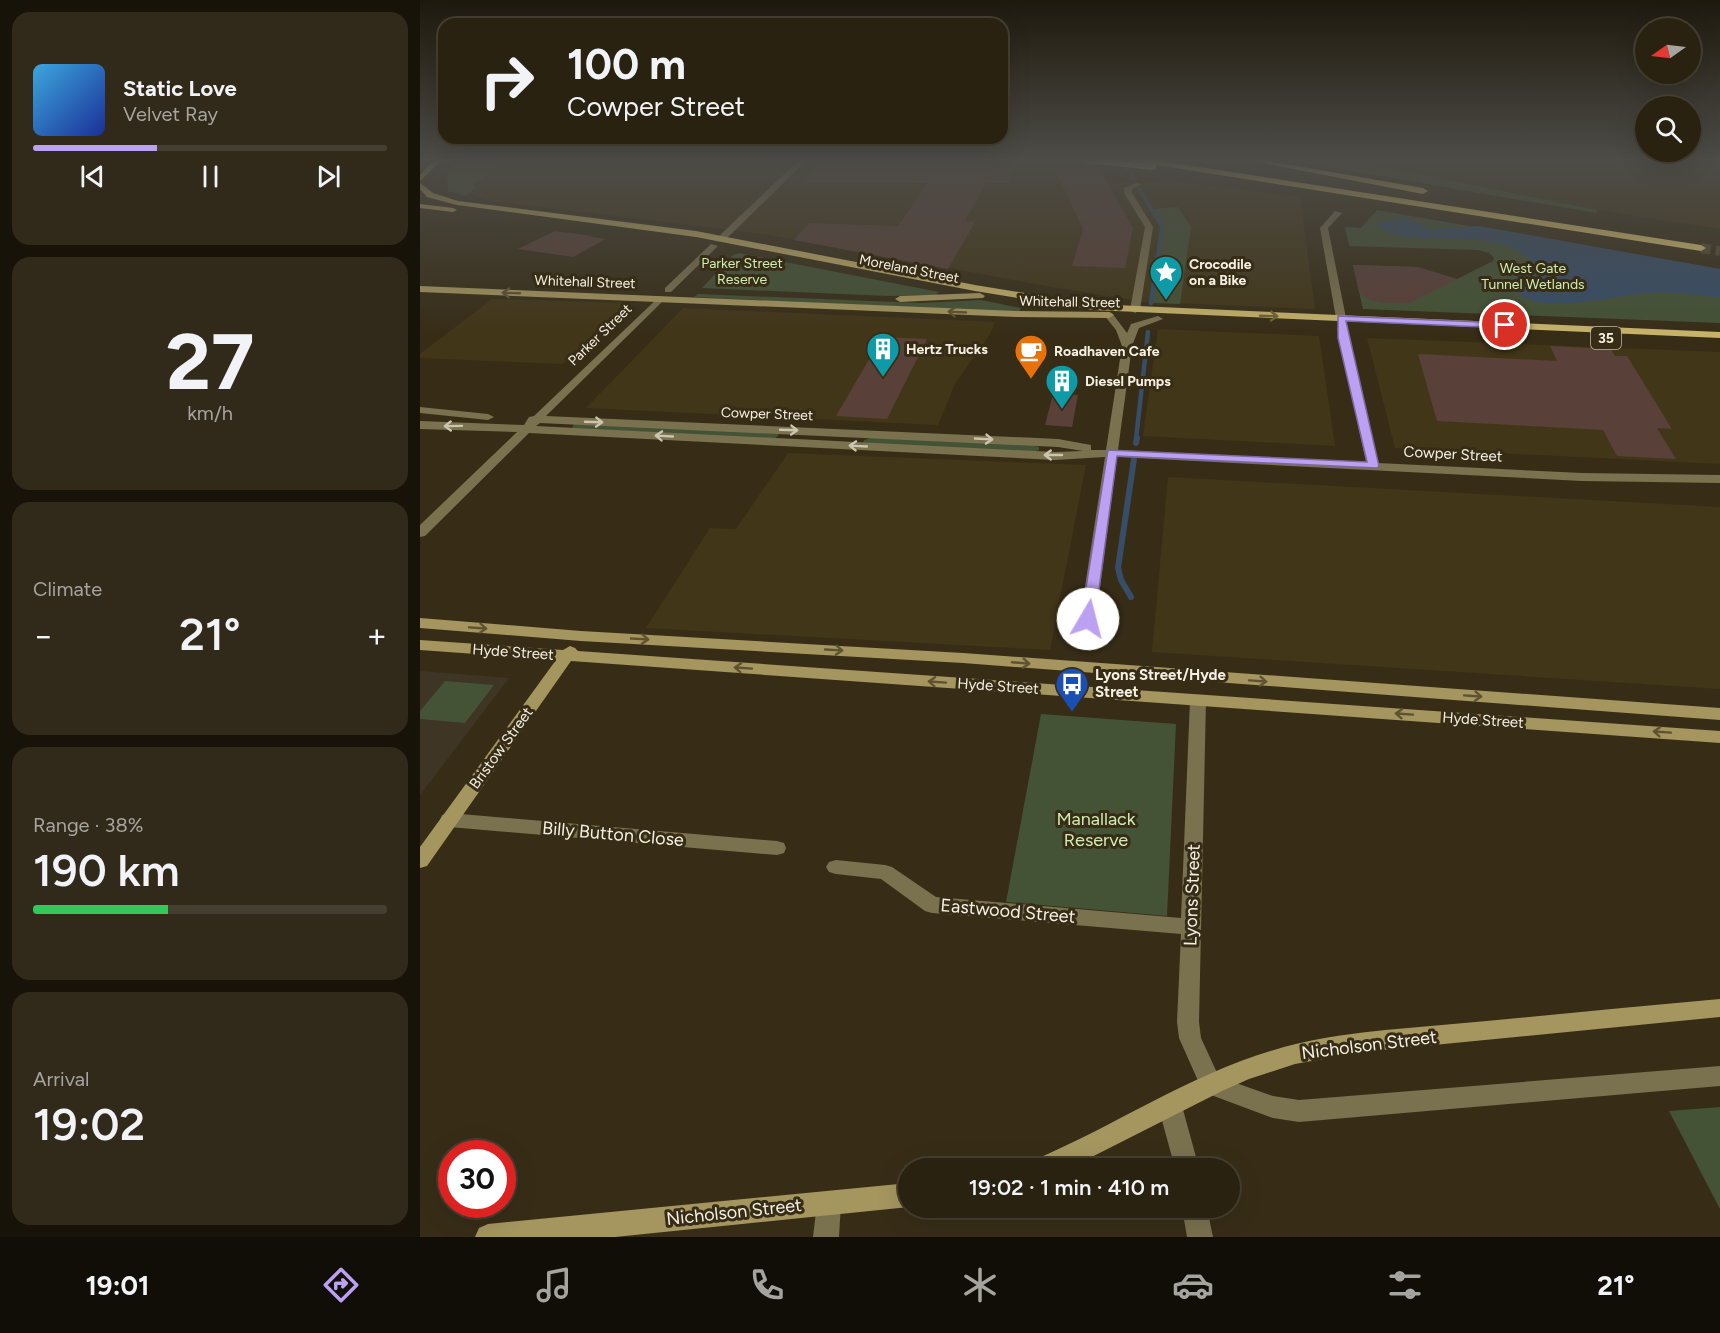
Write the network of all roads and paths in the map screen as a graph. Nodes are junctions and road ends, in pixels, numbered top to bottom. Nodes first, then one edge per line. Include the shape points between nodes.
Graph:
1 (512, 218) edge
2 (572, 218) edge
3 (743, 218) edge
4 (1143, 218) edge
5 (1334, 218) edge
6 (1531, 218) edge
7 (1548, 218) edge
8 (613, 223) junction
9 (679, 239) junction
10 (718, 242) junction
11 (420, 279) edge
12 (420, 289) edge
13 (668, 290) junction
14 (980, 296) junction
15 (1035, 298) junction
16 (660, 299) junction
17 (1135, 310) junction
18 (1109, 315) junction
19 (1158, 319) junction
20 (1341, 323) junction
21 (1720, 335) edge
22 (1645, 336) junction
23 (1720, 344) edge
24 (1127, 346) junction
25 (420, 410) edge
26 (531, 424) junction
27 (420, 425) edge
28 (1112, 453) junction
29 (1373, 466) junction
30 (1720, 479) edge
31 (420, 533) edge
32 (1088, 619) dead end
33 (420, 623) edge
34 (581, 636) junction
35 (420, 645) edge
36 (567, 656) junction
37 (1077, 668) junction
38 (1074, 692) junction
39 (1198, 700) junction
40 (1720, 714) edge
41 (1720, 737) edge
42 (449, 820) junction
43 (777, 848) dead end
44 (420, 861) edge
45 (836, 867) dead end
46 (1191, 927) junction
47 (1720, 1008) edge
48 (1720, 1076) edge
49 (1211, 1085) junction
50 (1170, 1106) junction
51 (1068, 1158) edge
52 (1184, 1158) edge
53 (898, 1196) edge
54 (829, 1203) junction
55 (1197, 1218) edge
56 (488, 1237) edge
57 (826, 1237) edge
58 (1200, 1237) edge

1 - 9 main road, Moreland Street
2 - 8 main road, Moreland Street
3 - 10 street, Parker Street
4 - 17 street via 1149,227
5 - 20 street via 1324,228
6 - 7 highway via 1702,243
8 - 9 main road via 612,226
8 - 10 main road, Moreland Street
9 - 10 main road, Moreland Street
10 - 13 street, Parker Street
10 - 14 main road, Moreland Street
10 - 15 main road, Moreland Street
11 - 13 street, Whitehall Street / 35
16 -> 12 street, Whitehall Street / 35
13 - 14 street, Whitehall Street / 35 via 899,299
13 - 16 street, Parker Street
14 - 15 main road, 35
14 - 18 main road, Moreland Street
15 - 17 main road, Whitehall Street / 35
18 -> 16 street, Whitehall Street / 35
16 - 26 street, Parker Street
17 -> 20 main road, Whitehall Street / 35
18 - 19 main road, Whitehall Street / 35
18 - 24 street via 1121,329
19 - 20 main road, Whitehall Street / 35
19 - 24 street via 1135,326
20 - 22 main road, Whitehall Street / 35
20 - 29 street
21 - 22 main road, Whitehall Street / 35
22 - 23 main road, Whitehall Street / 35
24 - 28 street
25 - 26 street, Cowper Street
26 -> 27 street, Cowper Street
26 - 28 street, Cowper Street via 566,432 1055,456
26 - 31 street, Parker Street
28 - 29 street, Cowper Street
28 - 32 street
29 - 30 street, Cowper Street via 1582,477
33 -> 34 street, Hyde Street
34 - 36 street, Bristow Street
34 -> 37 street, Hyde Street
35 - 36 street, Hyde Street
38 -> 36 street, Hyde Street
36 - 42 street, Bristow Street
37 - 38 street
37 -> 40 street, Hyde Street
38 - 39 street, Hyde Street
41 -> 39 street, Hyde Street
39 - 46 street, Lyons Street
42 - 43 street, Billy Button Close
42 - 44 street, Bristow Street
45 - 46 street, Eastwood Street via 885,872 932,905
46 - 49 street, Lyons Street via 1189,1033
47 - 49 street, Nicholson Street via 1333,1047 1272,1060
48 - 49 street via 1299,1111 1273,1107
49 - 50 street, Nicholson Street
50 - 51 street, Nicholson Street
50 - 52 street
53 - 54 street, Nicholson Street
54 - 56 street, Nicholson Street
54 - 57 street
55 - 58 street

